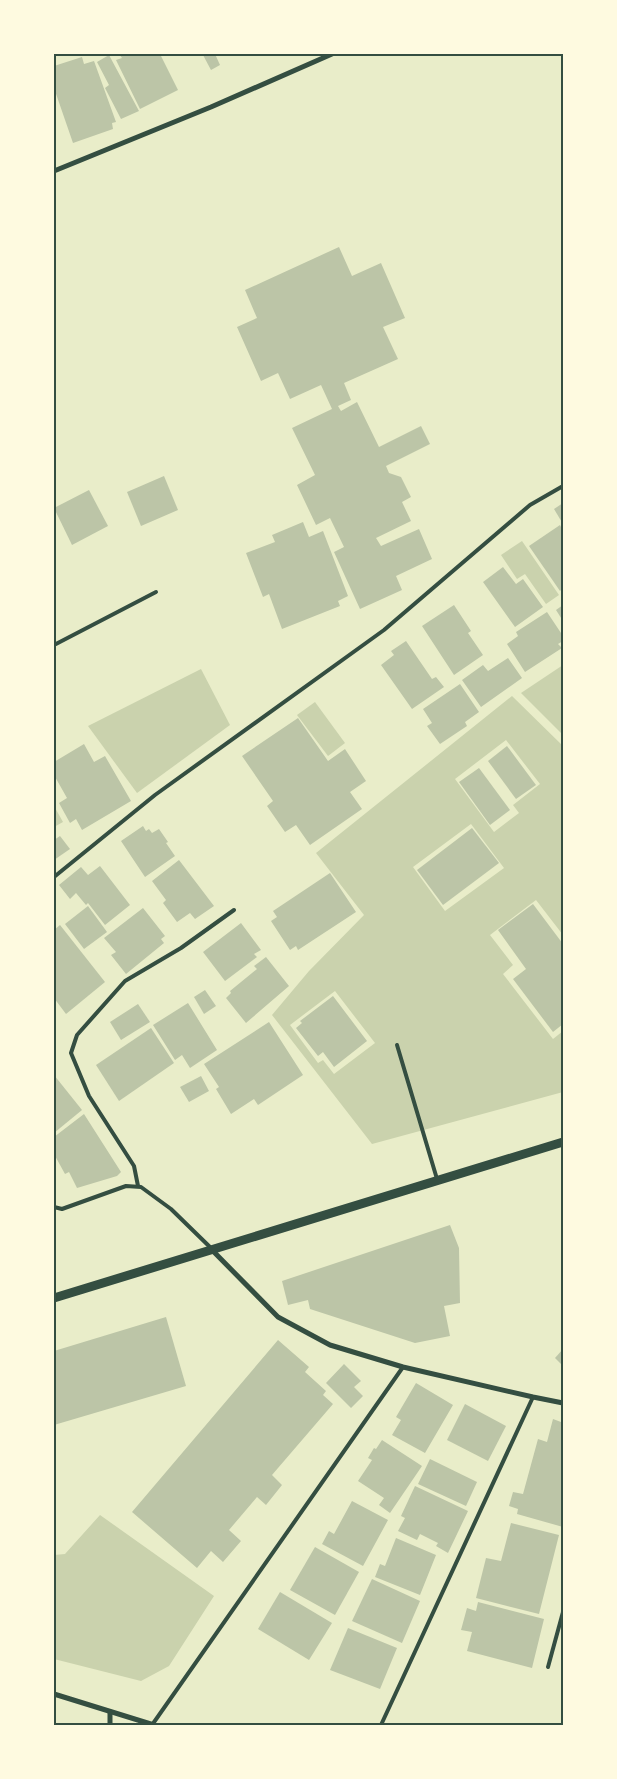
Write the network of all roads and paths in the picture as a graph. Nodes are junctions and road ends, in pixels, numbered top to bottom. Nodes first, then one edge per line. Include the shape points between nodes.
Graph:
1 (332, 54) edge
2 (54, 171) edge
3 (563, 486) edge
4 (156, 592) dead end
5 (54, 645) edge
6 (54, 877) edge
7 (234, 910) dead end
8 (396, 1045) dead end
9 (563, 1142) edge
10 (437, 1180) junction
11 (138, 1186) junction
12 (54, 1208) edge
13 (212, 1249) junction
14 (54, 1298) edge
15 (403, 1367) junction
16 (533, 1397) junction
17 (563, 1402) edge
18 (563, 1612) edge
19 (548, 1667) dead end
20 (54, 1694) edge
21 (110, 1712) junction
22 (110, 1725) edge
23 (153, 1725) edge
24 (381, 1725) edge

1 - 2 street
3 - 6 lane via 530,505 384,630 156,795
4 - 5 lane
7 - 11 lane via 181,948 125,981 77,1035 71,1052 89,1096 134,1166
8 - 10 lane
9 - 10 street
10 - 13 street
11 - 12 lane via 126,1186 62,1209
11 - 13 lane via 171,1209
13 - 14 street
13 - 15 street via 278,1317 330,1345
15 - 16 street
15 - 23 lane
16 - 17 street
16 - 24 lane
18 - 19 lane
20 - 21 street
21 - 22 street
21 - 23 street

